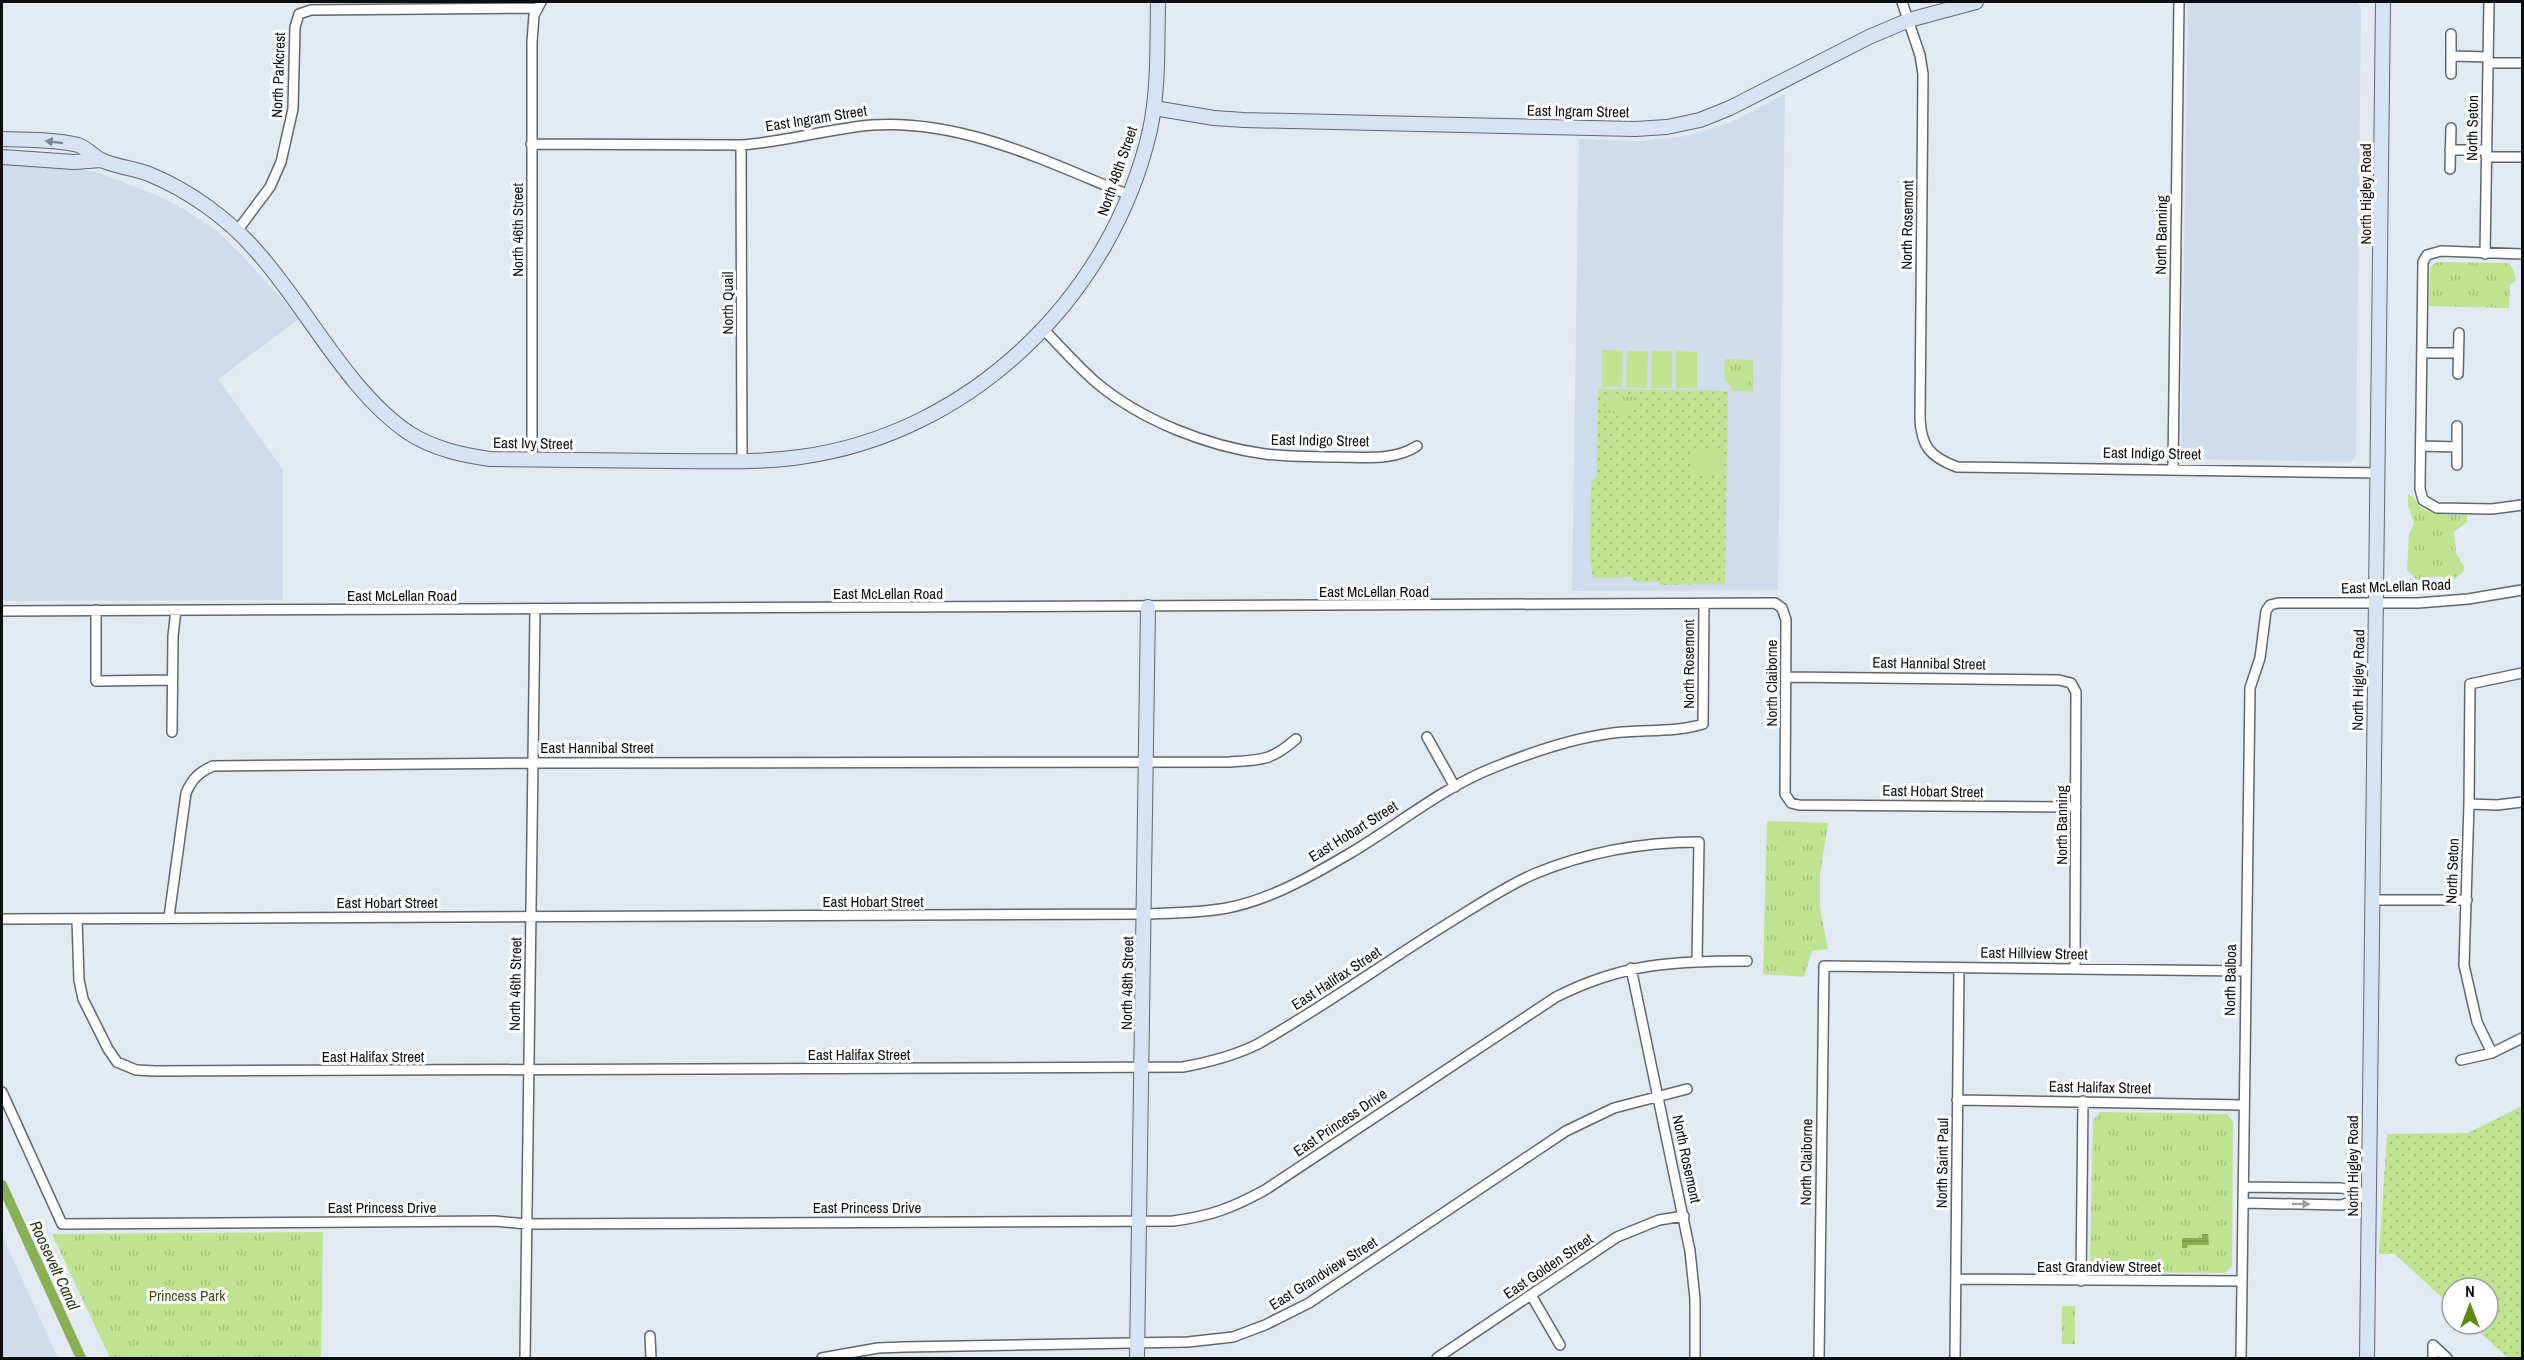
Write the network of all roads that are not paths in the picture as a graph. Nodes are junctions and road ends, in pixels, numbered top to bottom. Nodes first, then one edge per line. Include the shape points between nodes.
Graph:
1 (1158, 2) edge
2 (1902, 2) edge
3 (1976, 2) edge
4 (2180, 2) edge
5 (2383, 2) edge
6 (2489, 2) edge
7 (539, 5) edge
8 (1909, 20) junction
9 (2451, 34) dead end
10 (2451, 56) junction
11 (2488, 60) junction
12 (2523, 63) edge
13 (2451, 75) dead end
14 (1154, 108) junction
15 (2451, 128) dead end
16 (2, 139) edge
17 (531, 144) junction
18 (741, 145) junction
19 (2450, 150) junction
20 (2486, 153) junction
21 (2523, 157) edge
22 (2, 158) edge
23 (102, 160) junction
24 (2450, 169) dead end
25 (1129, 195) junction
26 (237, 231) junction
27 (2485, 254) junction
28 (2523, 254) edge
29 (1043, 329) junction
30 (2459, 333) dead end
31 (2422, 353) junction
32 (2458, 353) junction
33 (2458, 374) dead end
34 (2457, 426) dead end
35 (1417, 446) dead end
36 (2421, 446) junction
37 (2457, 447) junction
38 (1929, 451) joint
39 (532, 460) junction
40 (742, 461) junction
41 (2457, 465) dead end
42 (2173, 468) junction
43 (2379, 473) junction
44 (2523, 505) edge
45 (2523, 590) edge
46 (1775, 603) joint
47 (2375, 603) junction
48 (1704, 604) junction
49 (2270, 605) joint
50 (1148, 607) junction
51 (96, 610) junction
52 (176, 610) junction
53 (536, 610) junction
54 (2, 611) edge
55 (2523, 673) edge
56 (1786, 677) junction
57 (172, 680) junction
58 (2072, 683) joint
59 (1703, 724) joint
60 (172, 732) dead end
61 (1427, 737) dead end
62 (1296, 739) dead end
63 (534, 762) junction
64 (1147, 762) junction
65 (1455, 787) junction
66 (2523, 802) edge
67 (1791, 803) joint
68 (2469, 804) junction
69 (2076, 807) junction
70 (2371, 900) junction
71 (2467, 900) junction
72 (1145, 914) junction
73 (169, 917) junction
74 (531, 917) junction
75 (2, 919) edge
76 (77, 919) junction
77 (1697, 961) junction
78 (1747, 962) dead end
79 (1824, 966) joint
80 (1630, 968) junction
81 (1959, 968) junction
82 (2075, 969) junction
83 (2244, 971) junction
84 (2523, 1038) edge
85 (2492, 1053) junction
86 (2461, 1060) dead end
87 (1142, 1067) junction
88 (528, 1071) junction
89 (1687, 1089) dead end
90 (2, 1092) edge
91 (1657, 1096) junction
92 (1957, 1100) junction
93 (2083, 1101) junction
94 (2243, 1105) junction
95 (2243, 1187) junction
96 (2369, 1194) junction
97 (2242, 1203) junction
98 (1684, 1216) junction
99 (1139, 1221) junction
100 (526, 1224) junction
101 (1956, 1279) junction
102 (2081, 1281) junction
103 (2242, 1281) junction
104 (1531, 1294) junction
105 (650, 1336) dead end
106 (1560, 1345) dead end
107 (1137, 1352) edge
108 (525, 1359) edge
109 (651, 1359) edge
110 (822, 1359) edge
111 (1437, 1359) edge
112 (1695, 1359) edge
113 (1819, 1359) edge
114 (1955, 1359) edge
115 (2241, 1359) edge
116 (2367, 1359) edge
117 (2433, 1359) edge
118 (2447, 1359) edge

1 - 14 street, North 48th Street
2 - 8 street, North Rosemont
3 - 8 street, East Ingram Street
4 - 42 street, North Banning
5 - 43 street, North Higley Road
6 - 11 street, North Seton
7 - 17 street, North 46th Street via 534,15 532,42
7 - 26 street, North Parkcrest via 311,10 299,14 295,27 292,117 281,162 270,187
8 - 14 street, East Ingram Street via 1730,108 1667,127 1264,121
8 - 38 street, North Rosemont via 1923,74 1920,418 1921,435
9 - 10 street
10 - 11 street
10 - 13 street
11 - 12 street
11 - 20 street, North Seton
14 - 25 street, North 48th Street
15 - 19 street
23 -> 16 street, East Ivy Street via 81,146
17 - 18 street, East Ingram Street
17 - 39 street, North 46th Street
18 - 25 street, East Ingram Street via 873,125 924,126 1004,145
18 - 40 street, North Quail
19 - 20 street
19 - 24 street
20 - 21 street
20 - 27 street, North Seton
22 - 23 street, East Ivy Street
23 - 26 street, East Ivy Street via 172,185
25 - 29 street, North 48th Street via 1113,232 1086,277
26 - 39 street, East Ivy Street via 258,252 364,392 410,433 463,455
27 - 28 street
27 - 31 street via 2441,251 2427,255 2423,262
29 - 35 street, East Indigo Street via 1097,383 1125,404 1226,446 1264,454 1324,457 1390,457
29 - 40 street, East Ivy Street via 1002,369 954,403 894,433 800,457
30 - 32 street
31 - 32 street
31 - 36 street
32 - 33 street
34 - 37 street
36 - 37 street
36 - 44 street via 2423,500 2437,508
37 - 41 street
38 - 42 street, East Indigo Street via 1940,461 1957,466
39 - 40 street, East Ivy Street
42 - 43 street, East Indigo Street
43 - 47 street, North Higley Road
45 - 47 street, East McLellan Road via 2468,599
46 - 48 street, East McLellan Road
46 - 56 street, North Claiborne via 1782,608 1786,620
47 - 49 street, East McLellan Road
47 - 70 street, North Higley Road
48 - 50 street, East McLellan Road
48 - 59 street, North Rosemont
49 - 83 street, North Balboa via 2250,688
50 - 53 street, East McLellan Road
50 - 64 street, North 48th Street
51 - 52 street, East McLellan Road
51 - 54 street, East McLellan Road
51 - 57 street via 96,681
52 - 53 street, East McLellan Road
52 - 57 street
53 - 63 street, North 46th Street
55 - 68 street, North Seton via 2470,684
56 - 58 street, East Hannibal Street
56 - 67 street, North Claiborne via 1785,794
57 - 60 street
58 - 69 street, North Banning via 2076,692
59 - 65 street, East Hobart Street via 1575,740 1493,768
61 - 65 street
62 - 64 street, East Hannibal Street via 1279,754 1260,760
63 - 64 street, East Hannibal Street
63 - 73 street, East Hannibal Street via 213,766 191,781 186,793
63 - 74 street, North 46th Street
64 - 72 street, North 48th Street
65 - 72 street, East Hobart Street via 1348,855 1282,889 1228,908
66 - 68 street
67 - 69 street, East Hobart Street
68 - 71 street, North Seton
69 - 82 street, North Banning
70 - 71 street
70 - 96 street, North Higley Road
71 - 85 street, North Seton via 2464,965 2477,1022
72 - 74 street, East Hobart Street
72 - 87 street, North 48th Street
73 - 74 street, East Hobart Street
73 - 76 street, East Hobart Street
74 - 88 street, North 46th Street
75 - 76 street, East Hobart Street
76 - 88 street, East Halifax Street via 83,999 108,1050 117,1062 136,1070
77 - 78 street, East Princess Drive
77 - 80 street, East Princess Drive
77 - 87 street, East Halifax Street via 1699,842 1614,849 1533,875 1484,901 1248,1049 1183,1067
79 - 81 street, East Hillview Street
79 - 113 street, North Claiborne
80 - 91 street, North Rosemont
80 - 99 street, East Princess Drive via 1556,997 1265,1190 1228,1210 1173,1221
81 - 82 street, East Hillview Street
81 - 92 street, North Saint Paul
82 - 83 street, East Hillview Street
83 - 94 street, North Balboa
84 - 85 street
85 - 86 street
87 - 88 street, East Halifax Street
87 - 99 street, North 48th Street
88 - 100 street, North 46th Street
89 - 91 street, East Grandview Street
90 - 100 street, East Princess Drive via 62,1224
91 - 98 street, North Rosemont
91 - 107 street, East Grandview Street via 1614,1108 1566,1131 1293,1313 1233,1337
92 - 93 street, East Halifax Street
92 - 101 street, North Saint Paul
93 - 94 street, East Halifax Street
93 - 102 street
94 - 95 street, North Balboa
95 - 96 street via 2341,1188
95 - 97 street, North Balboa
97 -> 96 street via 2342,1205
96 - 116 street, North Higley Road
97 - 103 street, North Balboa
98 - 104 street, East Golden Street via 1659,1220 1617,1238
98 - 112 street, North Rosemont via 1694,1282
99 - 100 street, East Princess Drive
99 - 107 street, North 48th Street
100 - 108 street, North 46th Street
101 - 102 street, East Grandview Street
101 - 114 street, North Saint Paul
102 - 103 street, East Grandview Street
103 - 115 street, North Balboa
104 - 106 street
104 - 111 street, East Golden Street
105 - 109 street
107 - 110 street, East Grandview Street via 904,1347
117 - 118 street via 2433,1345

